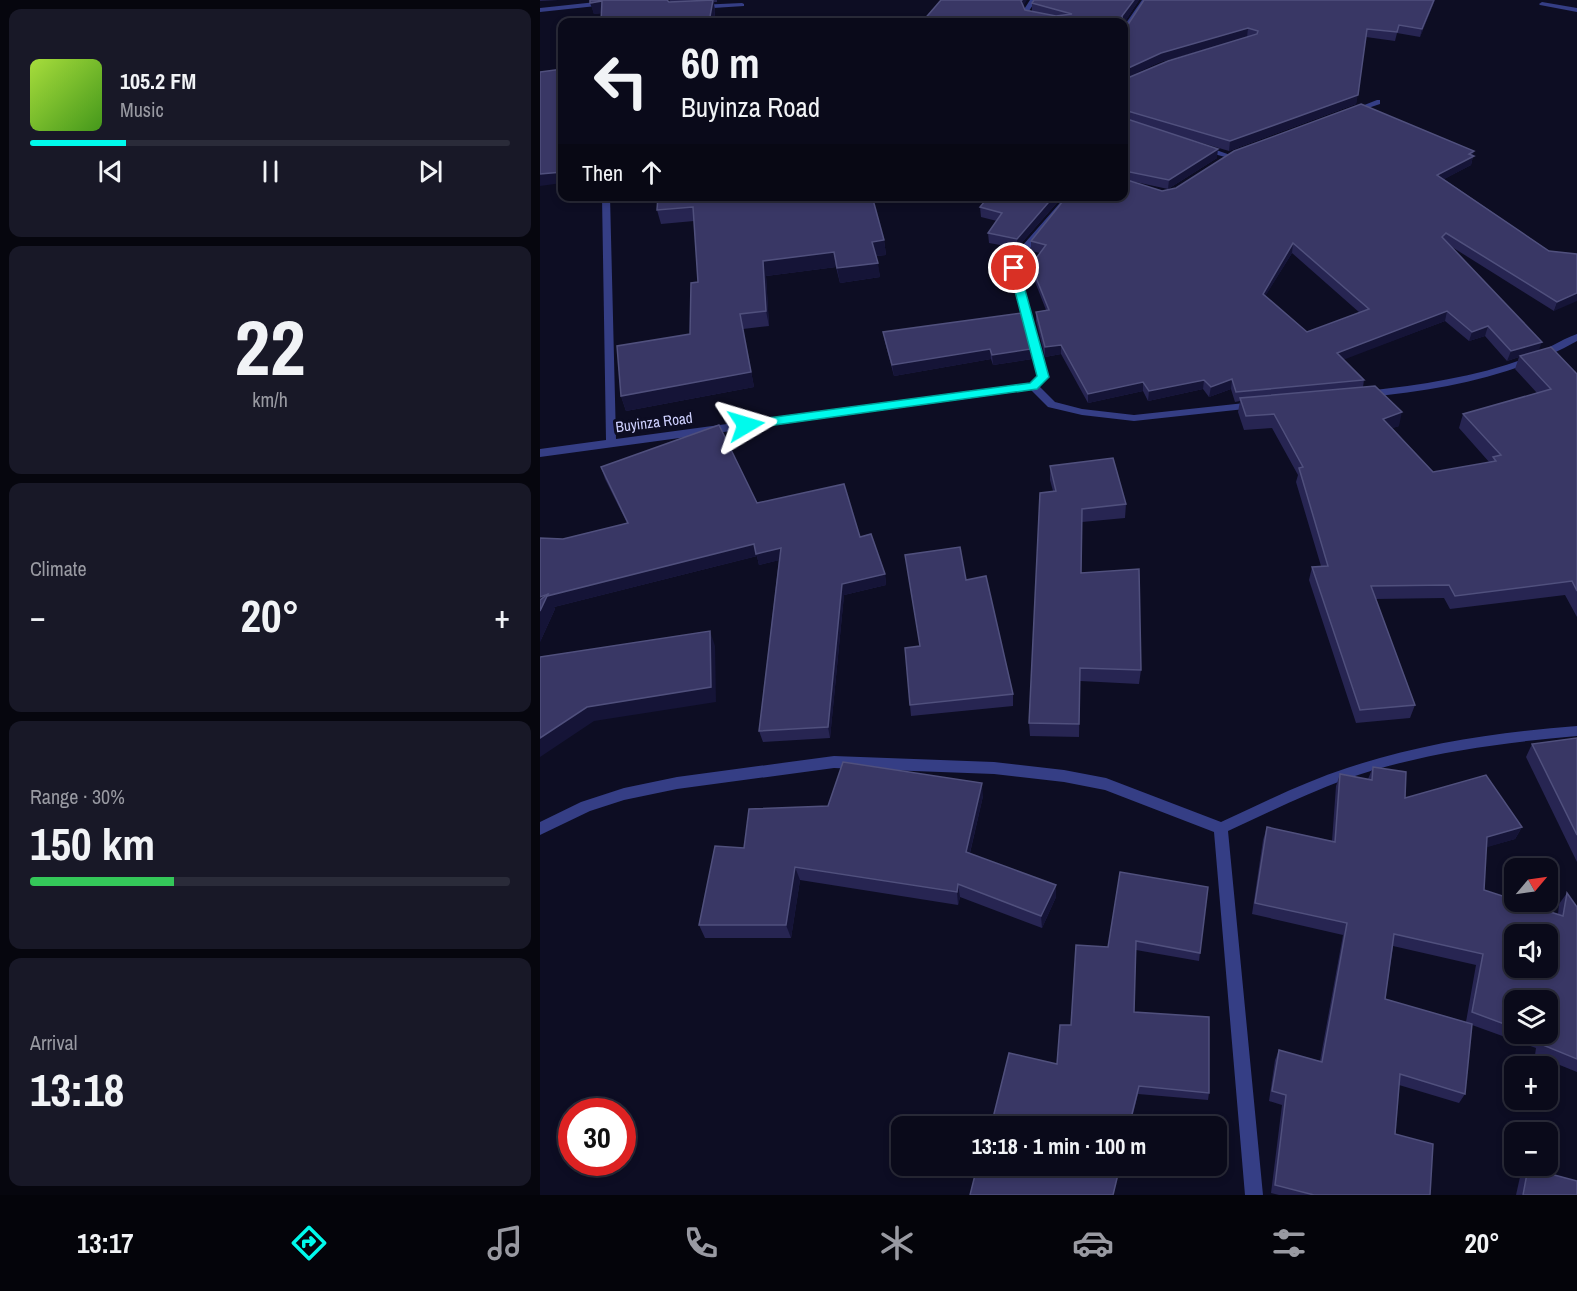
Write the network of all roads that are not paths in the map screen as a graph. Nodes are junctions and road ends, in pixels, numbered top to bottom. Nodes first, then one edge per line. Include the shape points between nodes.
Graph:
1 (633, 0) edge
2 (1032, 0) edge
3 (1146, 0) edge
4 (1542, 4) dead end
5 (742, 5) dead end
6 (684, 8) edge
7 (540, 10) edge
8 (1577, 10) edge
9 (1041, 18) edge
10 (1128, 25) edge
11 (1377, 102) dead end
12 (1346, 114) edge
13 (1197, 146) edge
14 (1240, 152) edge
15 (1229, 156) junction
16 (1215, 164) edge
17 (606, 201) edge
18 (1067, 201) edge
19 (1577, 337) edge
20 (1033, 386) junction
21 (1354, 395) edge
22 (1261, 404) edge
23 (611, 442) junction
24 (540, 453) edge
25 (1577, 731) edge
26 (1221, 828) junction
27 (540, 829) edge
28 (1254, 1195) edge

1 - 7 street
2 - 9 street via 1026,11 1029,16
3 - 10 street
4 - 8 street
5 - 6 street
11 - 12 street
13 - 15 street
14 - 15 street
15 - 16 street
17 - 23 street
18 - 20 street via 1014,261 1043,377
19 - 21 street via 1540,357 1488,372 1400,392
20 - 22 street via 1053,405 1134,418
20 - 23 street, Buyinza Road
23 - 24 street, Buyinza Road
25 - 26 street via 1470,742 1406,756 1347,774
26 - 27 street via 1106,784 1064,776 994,768 834,762 624,794 576,810
26 - 28 street

